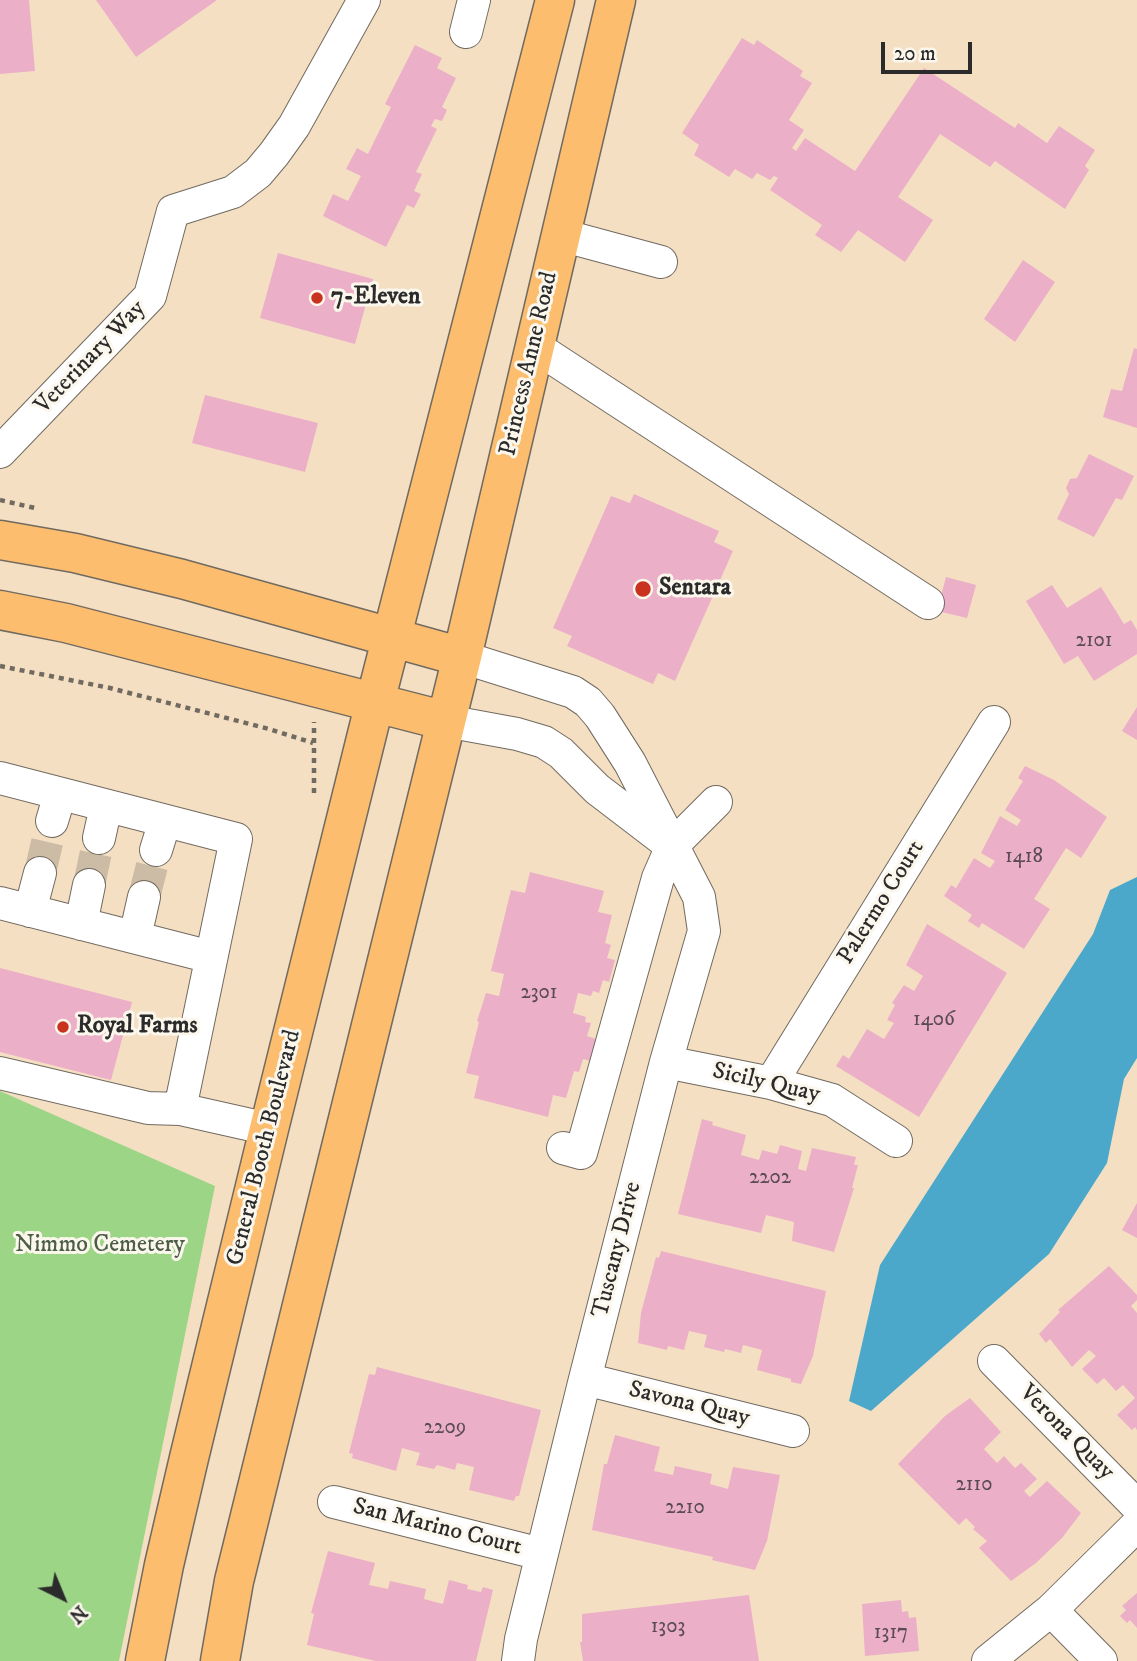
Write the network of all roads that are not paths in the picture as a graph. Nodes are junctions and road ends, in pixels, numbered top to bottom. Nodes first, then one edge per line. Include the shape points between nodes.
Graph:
1 (364, 0) edge
2 (474, 0) edge
3 (555, 0) edge
4 (616, 0) edge
5 (466, 32) dead end
6 (561, 235) junction
7 (661, 262) dead end
8 (534, 346) junction
9 (0, 452) edge
10 (0, 540) edge
11 (928, 603) dead end
12 (0, 610) edge
13 (392, 637) junction
14 (462, 657) junction
15 (375, 702) junction
16 (446, 721) junction
17 (994, 722) dead end
18 (0, 778) edge
19 (716, 802) dead end
20 (106, 806) junction
21 (99, 838) tunnel mouth
22 (672, 846) junction
23 (40, 873) tunnel mouth
24 (89, 885) tunnel mouth
25 (144, 897) tunnel mouth
26 (0, 903) edge
27 (30, 911) junction
28 (81, 924) junction
29 (135, 937) junction
30 (211, 957) junction
31 (666, 1062) junction
32 (0, 1073) edge
33 (771, 1083) junction
34 (180, 1108) junction
35 (270, 1129) junction
36 (897, 1141) dead end
37 (563, 1148) dead end
38 (994, 1361) dead end
39 (585, 1379) junction
40 (793, 1431) dead end
41 (334, 1502) dead end
42 (1137, 1506) edge
43 (1137, 1525) edge
44 (541, 1554) junction
45 (1051, 1610) junction
46 (145, 1661) edge
47 (220, 1661) edge
48 (518, 1661) edge
49 (988, 1661) edge
50 (1101, 1661) edge

1 - 9 street, Veterinary Way via 294,126 258,173 233,192 173,211 150,296
2 - 5 street
3 - 13 main road
4 - 6 main road, Princess Anne Road
6 - 7 street
6 - 8 main road, Princess Anne Road
8 - 11 street
8 - 14 main road, Princess Anne Road
10 - 13 main road via 182,579
12 - 15 main road
13 - 14 main road
13 - 15 main road, General Booth Boulevard
14 - 16 main road
14 - 22 street, Tuscany Drive via 556,685 588,702 630,763
15 - 16 main road
15 - 35 main road, General Booth Boulevard
16 - 22 street, Tuscany Drive via 544,742
16 - 47 main road via 240,1554
17 - 33 street, Palermo Court
18 - 20 street via 56,808
19 - 22 street
20 - 21 street
20 - 30 street via 160,836 236,839
22 - 31 street, Tuscany Drive via 699,897 704,931
22 - 37 street via 658,878 581,1153
23 - 27 street
24 - 28 street
25 - 29 street
26 - 27 street
27 - 28 street
28 - 29 street
29 - 30 street
30 - 34 street
31 - 33 street, Sicily Quay
31 - 39 street, Tuscany Drive
32 - 34 street via 148,1108
33 - 36 street, Sicily Quay via 832,1100
34 - 35 street
35 - 46 main road, General Booth Boulevard via 188,1458
38 - 42 street, Verona Quay
39 - 40 street, Savona Quay
39 - 44 street, Tuscany Drive
41 - 44 street, San Marino Court
43 - 45 street
44 - 48 street, Tuscany Drive
45 - 49 street
45 - 50 street

